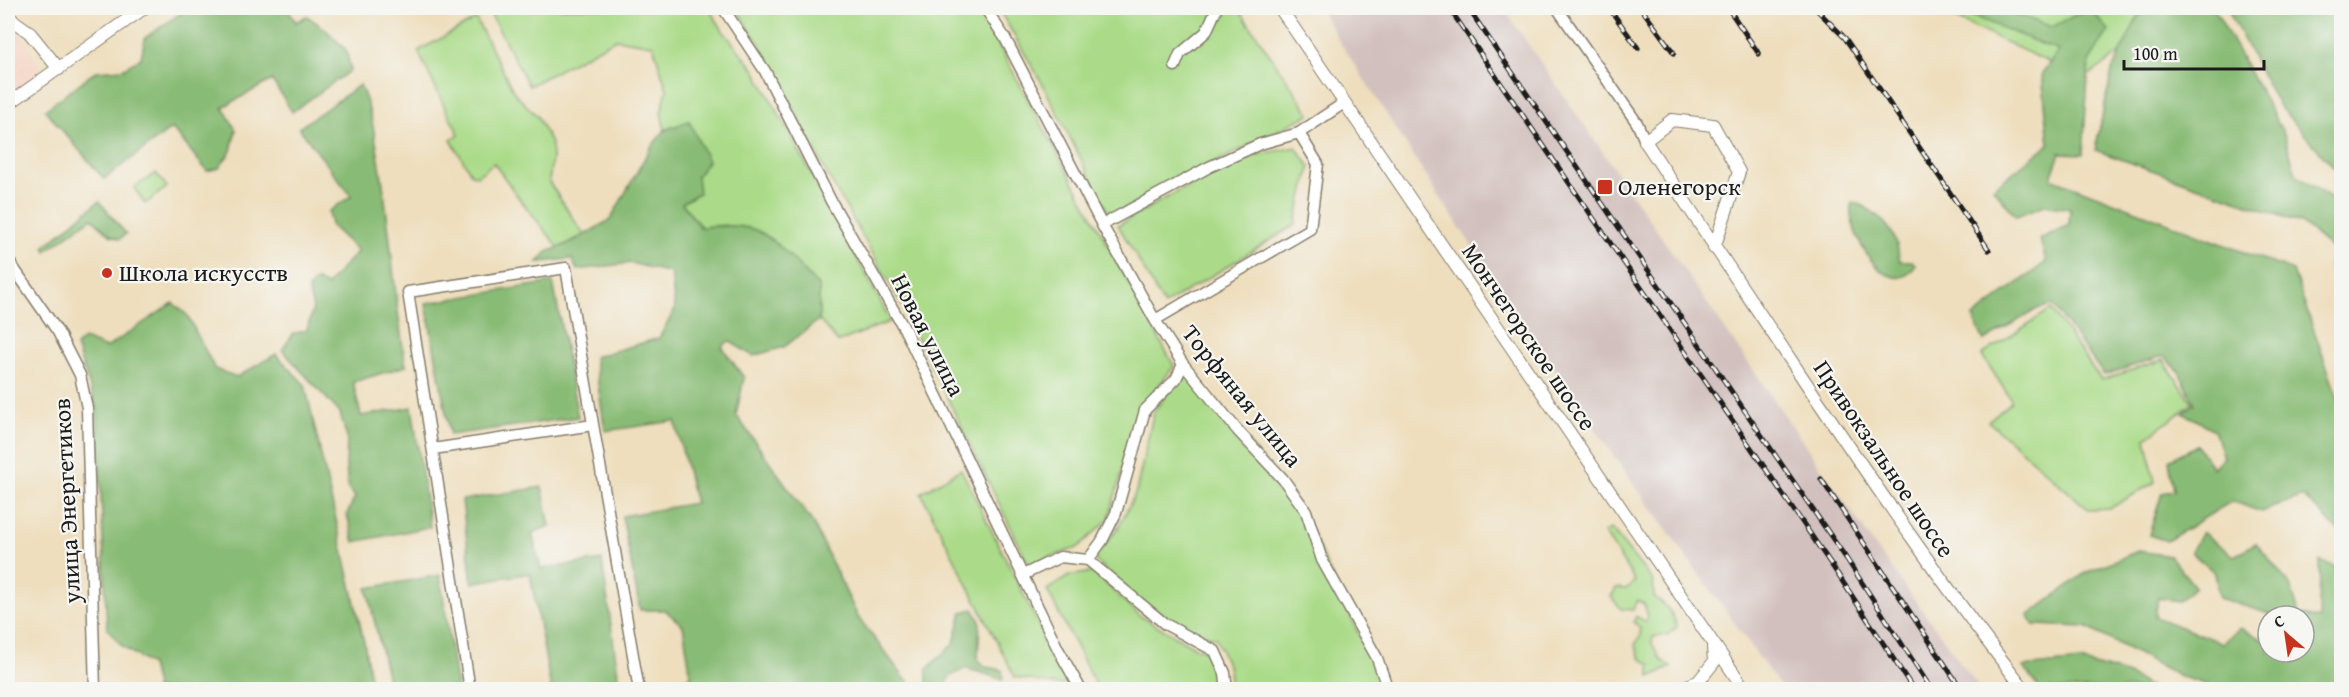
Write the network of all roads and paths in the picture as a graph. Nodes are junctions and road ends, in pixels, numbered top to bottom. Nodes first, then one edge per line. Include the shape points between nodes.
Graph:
1 (144, 8) edge
2 (723, 8) edge
3 (985, 8) edge
4 (1217, 8) edge
5 (1280, 8) edge
6 (1557, 8) edge
7 (8, 17) edge
8 (1175, 66) dead end
9 (59, 69) junction
10 (1344, 103) junction
11 (8, 104) edge
12 (1299, 133) junction
13 (1645, 141) junction
14 (1102, 225) junction
15 (1714, 248) junction
16 (8, 260) edge
17 (1155, 320) junction
18 (1183, 364) junction
19 (593, 425) junction
20 (433, 449) junction
21 (1088, 560) junction
22 (1023, 575) junction
23 (1713, 645) junction
24 (94, 690) edge
25 (470, 690) edge
26 (639, 690) edge
27 (1081, 690) edge
28 (1227, 690) edge
29 (1388, 690) edge
30 (1675, 690) edge
31 (1745, 690) edge
32 (2025, 690) edge

1 - 9 street
2 - 22 street, Новая улица via 765,71 831,201 905,330
3 - 14 street, Торфяная улица via 1005,38
4 - 8 street via 1206,33 1180,54
5 - 10 street, Мончегорское шоссе
6 - 13 street, Привокзальное шоссе via 1637,123
7 - 9 street via 29,32
9 - 11 street
10 - 12 street
10 - 23 street, Мончегорское шоссе
12 - 14 street via 1260,144 1209,167
12 - 17 street via 1318,164 1310,229
13 - 15 street, Привокзальное шоссе
13 - 15 street via 1672,120 1713,125 1739,172
14 - 17 street, Торфяная улица
15 - 32 street, Привокзальное шоссе via 1915,543
16 - 24 street, улица Энергетиков via 58,332 80,375 87,408
17 - 18 street, Торфяная улица
18 - 21 street via 1176,379 1145,410 1116,513
18 - 29 street, Торфяная улица via 1306,511 1322,560 1377,658
19 - 20 street
19 - 20 street via 566,268 408,292
19 - 26 street
20 - 25 street
21 - 22 street via 1060,557
21 - 28 street via 1165,624 1215,651 1225,673
22 - 27 street, Новая улица
23 - 30 street via 1714,662 1698,682
23 - 31 street, Мончегорское шоссе

